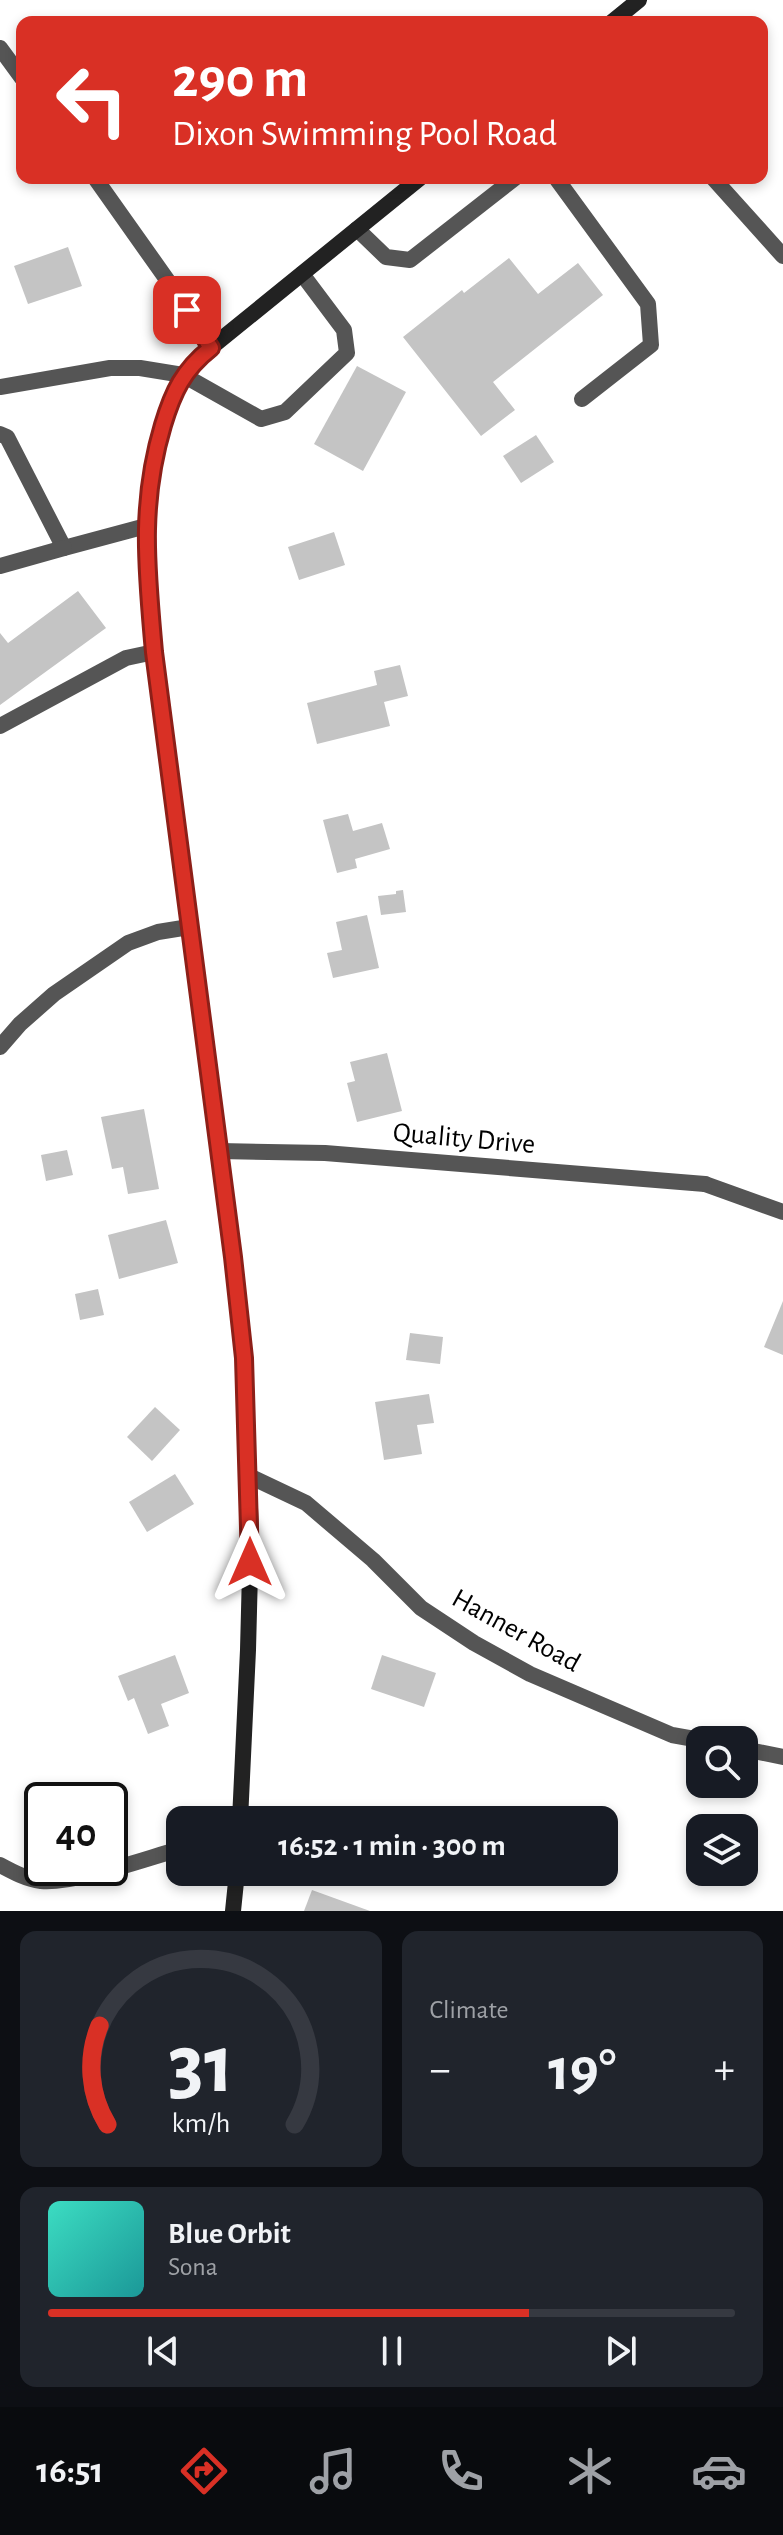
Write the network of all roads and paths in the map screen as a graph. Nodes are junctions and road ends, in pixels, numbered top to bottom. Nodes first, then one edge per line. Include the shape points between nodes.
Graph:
1 (639, 0) edge
2 (619, 16) edge
3 (0, 48) edge
4 (16, 70) edge
5 (99, 184) edge
6 (413, 184) edge
7 (500, 184) edge
8 (560, 184) edge
9 (718, 184) edge
10 (357, 229) junction
11 (783, 256) edge
12 (302, 274) junction
13 (211, 348) junction
14 (183, 375) junction
15 (0, 387) edge
16 (582, 399) dead end
17 (0, 434) edge
18 (146, 526) junction
19 (64, 548) junction
20 (0, 566) edge
21 (154, 652) junction
22 (0, 726) edge
23 (189, 927) junction
24 (0, 1047) edge
25 (219, 1151) junction
26 (783, 1212) edge
27 (249, 1476) junction
28 (686, 1738) edge
29 (758, 1752) edge
30 (783, 1757) edge
31 (241, 1806) edge
32 (166, 1853) edge
33 (0, 1865) edge
34 (236, 1886) edge
35 (233, 1911) edge

1 - 2 street
3 - 4 street
5 - 13 street
6 - 10 street
7 - 10 street via 410,260 386,257
8 - 16 street via 648,304 651,345
9 - 11 street
10 - 12 street
12 - 13 street
12 - 14 street via 344,330 347,353 285,412 261,419
13 - 14 street
14 - 15 street via 110,368
14 - 18 street via 154,456
17 - 19 street via 7,437
18 - 19 street
18 - 21 street
19 - 20 street
21 - 22 street via 126,658
21 - 23 street
23 - 24 street via 128,943 54,994
23 - 25 street
25 - 26 street, Quality Drive via 325,1153 705,1184
25 - 27 street via 244,1358
27 - 28 street, Hanner Road via 306,1503 421,1608 474,1643 530,1674
27 - 31 street via 249,1636
29 - 30 street
32 - 33 street via 65,1880 40,1881
34 - 35 street

